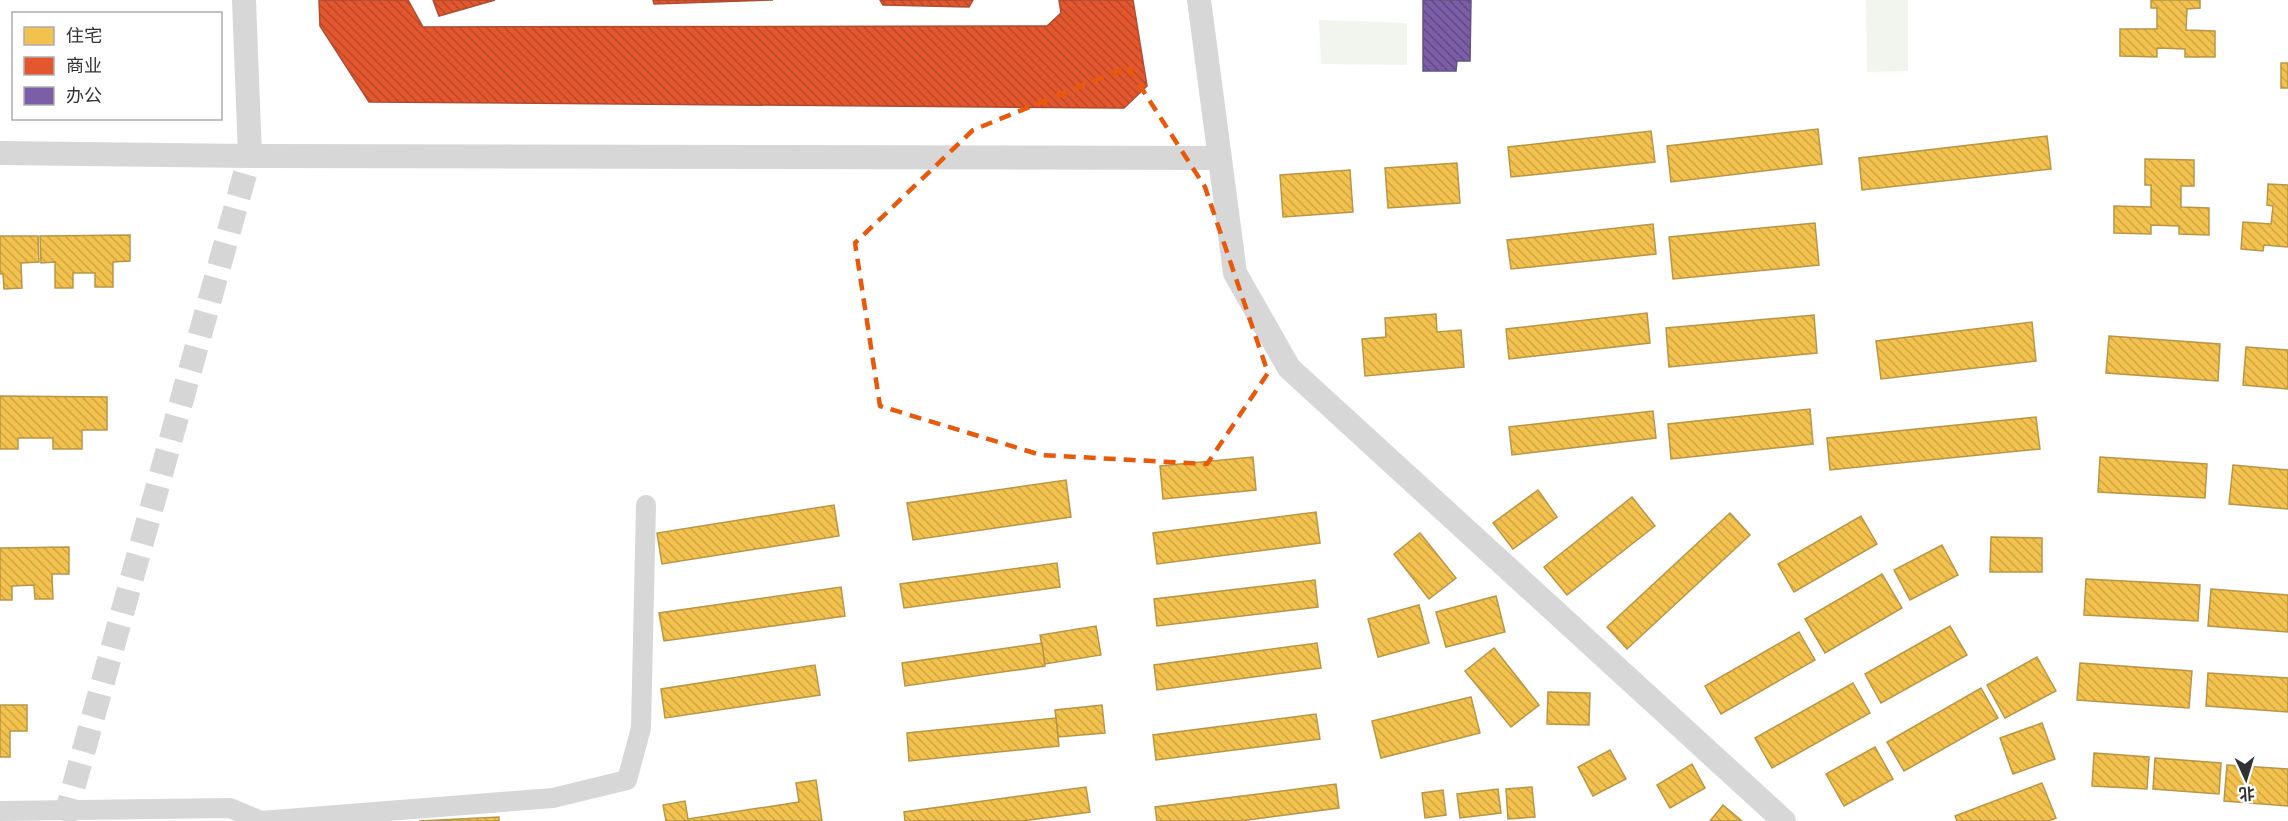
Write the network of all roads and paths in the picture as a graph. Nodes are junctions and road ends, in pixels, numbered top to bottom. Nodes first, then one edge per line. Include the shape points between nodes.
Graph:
1 (244, 0) edge
2 (1199, 0) edge
3 (0, 153) edge
4 (250, 156) junction
5 (1219, 158) junction
6 (646, 505) dead end
7 (0, 812) edge
8 (261, 821) edge
9 (1784, 821) edge

1 - 4 street
2 - 5 street
3 - 4 street
4 - 5 street
5 - 9 street via 1235,273 1289,368
6 - 8 street via 641,728 627,780 553,798
7 - 8 street via 230,808

